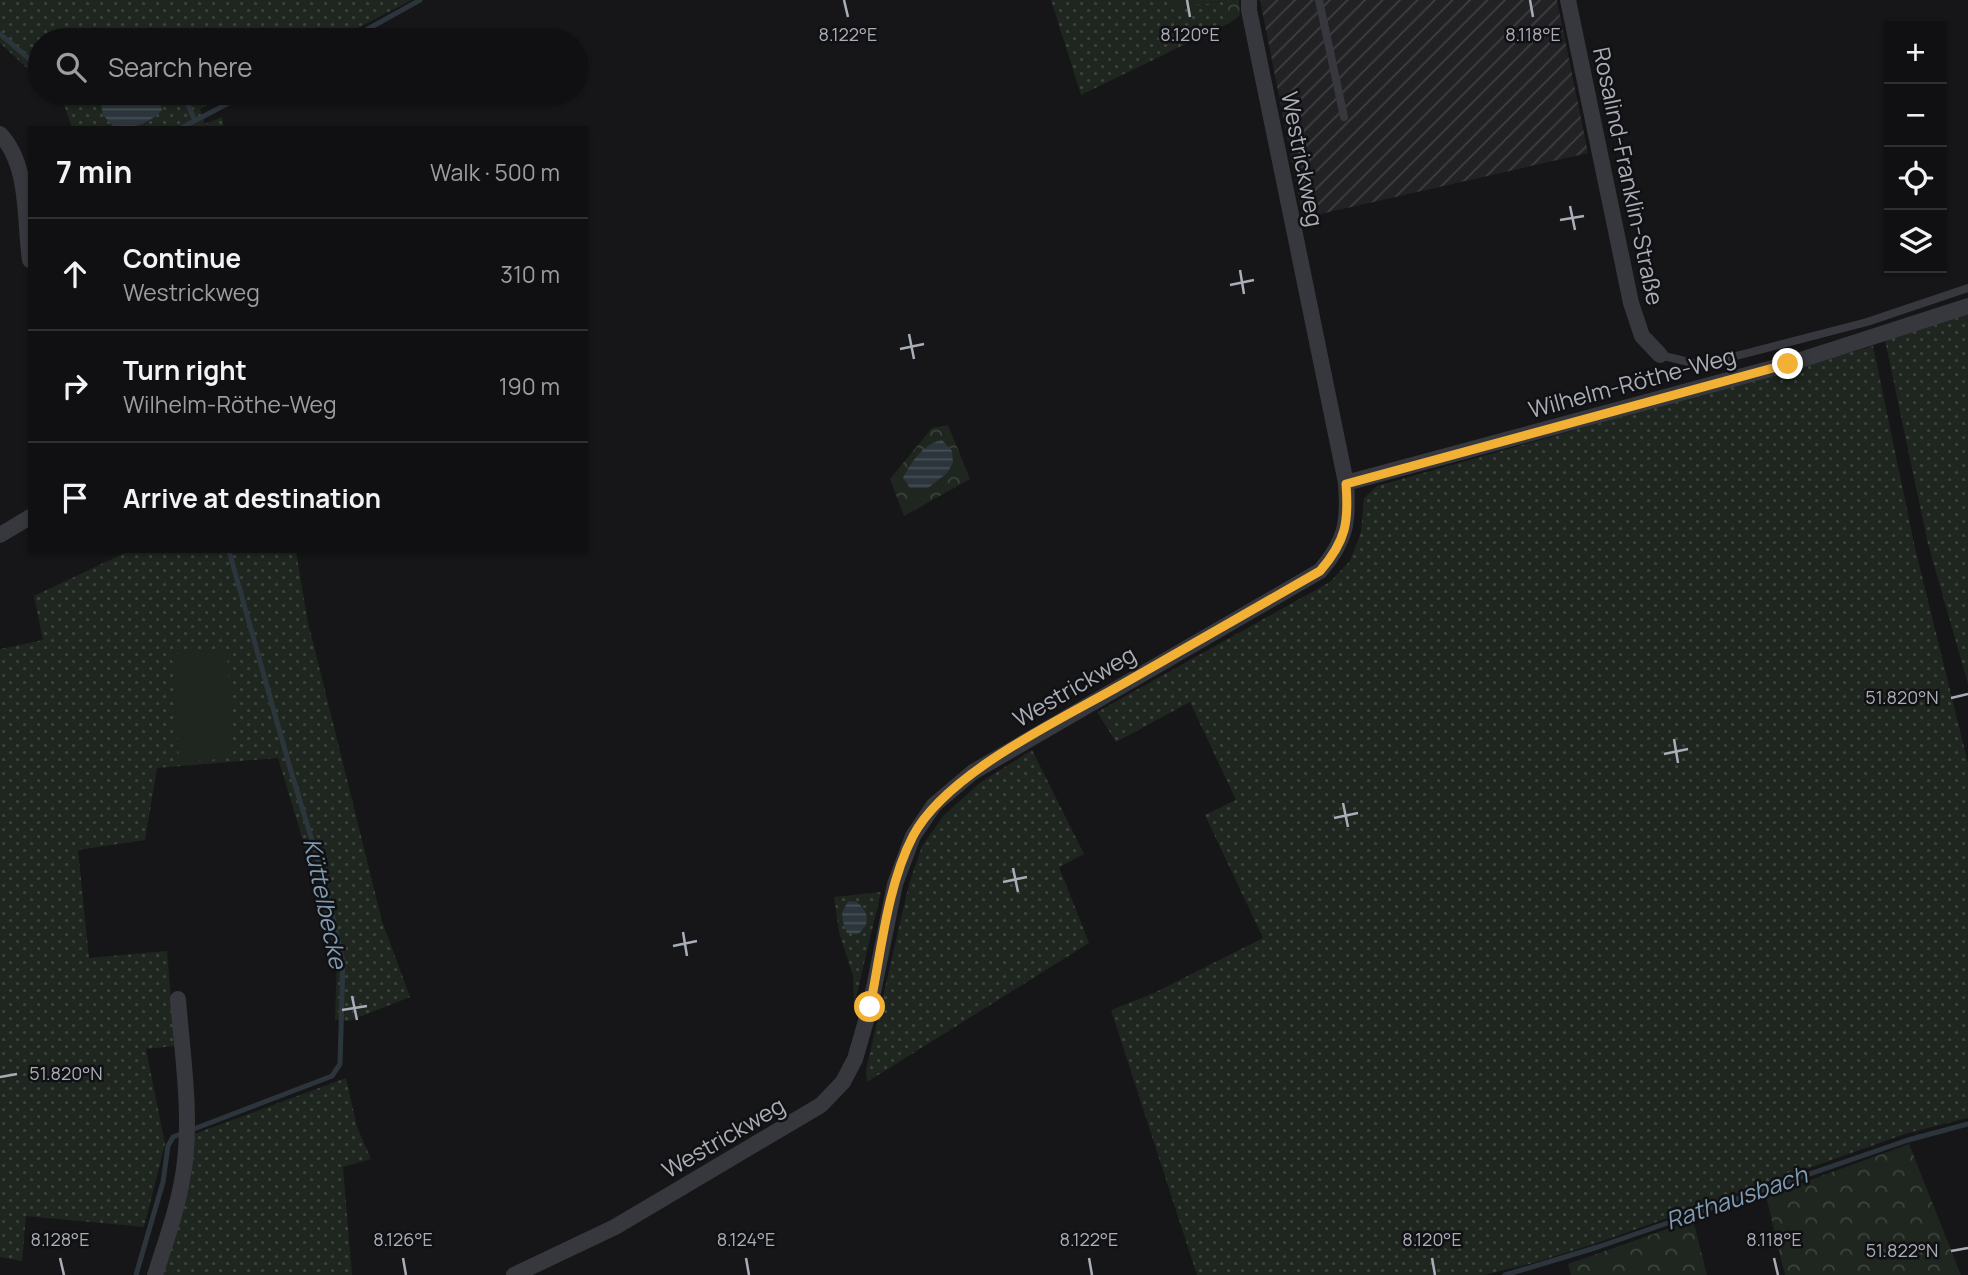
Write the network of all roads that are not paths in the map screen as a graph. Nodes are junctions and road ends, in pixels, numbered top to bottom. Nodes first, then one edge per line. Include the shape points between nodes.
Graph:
1 (1249, 0) edge
2 (1319, 0) edge
3 (1568, 0) edge
4 (1344, 117) dead end
5 (0, 134) edge
6 (28, 242) edge
7 (1968, 288) edge
8 (1968, 306) edge
9 (1660, 355) joint
10 (1346, 484) junction
11 (28, 518) edge
12 (0, 535) edge
13 (178, 999) dead end
14 (155, 1275) edge
15 (514, 1275) edge

1 - 10 street, Westrickweg
2 - 4 lane
3 - 9 street, Rosalind-Franklin-Straße via 1632,303 1642,336
5 - 6 street via 21,180
7 - 9 lane via 1867,322 1701,365
8 - 10 street, Wilhelm-Röthe-Weg via 1788,364
10 - 15 street, Westrickweg via 1346,529 1336,553 1320,571 973,772 934,805 913,836 895,884 855,1059 843,1082 821,1105 615,1227
11 - 12 street
13 - 14 street via 186,1157

